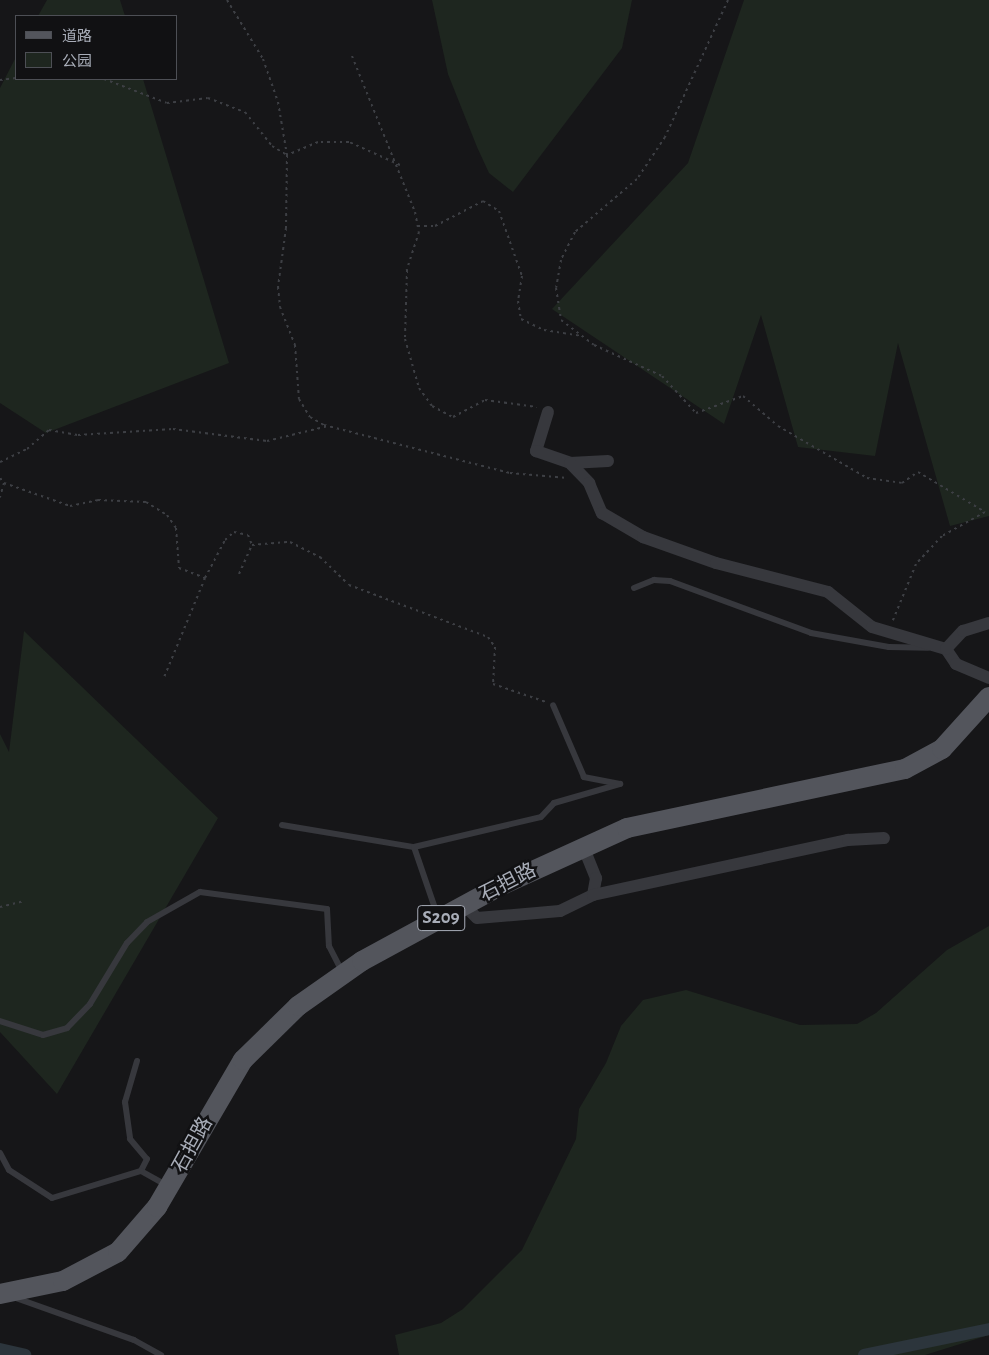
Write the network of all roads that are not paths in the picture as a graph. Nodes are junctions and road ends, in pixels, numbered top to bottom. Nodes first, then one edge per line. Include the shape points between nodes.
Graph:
1 (548, 412) road end
2 (608, 461) dead end
3 (570, 463) junction
4 (634, 588) dead end
5 (989, 623) edge
6 (946, 649) junction
7 (989, 678) edge
8 (989, 697) edge
9 (552, 704) road end
10 (282, 826) dead end
11 (884, 838) dead end
12 (583, 846) junction
13 (414, 847) junction
14 (593, 895) junction
15 (464, 905) junction
16 (439, 919) junction
17 (344, 973) junction
18 (0, 1021) edge
19 (137, 1061) dead end
20 (0, 1153) edge
21 (141, 1171) junction
22 (170, 1187) junction
23 (2, 1294) edge
24 (161, 1355) edge

1 - 3 street via 536,451
2 - 3 street
3 - 6 street via 586,478 602,513 643,537 716,563 828,592 872,627
4 - 6 lane via 654,580 670,581 811,633 889,647
5 - 6 street via 963,631
6 - 7 street via 956,664
8 - 12 main road, 石担路 / S209 via 942,749 905,769 663,818
9 - 13 lane via 584,777 620,784 554,803 540,818
10 - 13 lane
11 - 14 street via 848,840
12 - 14 street via 596,878
12 - 15 main road, 石担路 / S209
13 - 16 lane
14 - 15 street via 560,911 516,917 477,918
15 - 16 main road, 石担路 / S209
16 - 17 main road, 石担路 / S209
17 - 18 lane via 329,946 327,909 200,892 147,922 127,942 90,1004 67,1028 43,1035
17 - 22 main road, 石担路 / S209 via 298,1006 243,1060
19 - 21 lane via 126,1102 130,1139 147,1159
20 - 21 lane via 8,1170 52,1198
21 - 22 lane
22 - 23 main road, 石担路 / S209 via 136,1235 93,1268 63,1281
23 - 24 lane via 134,1340

